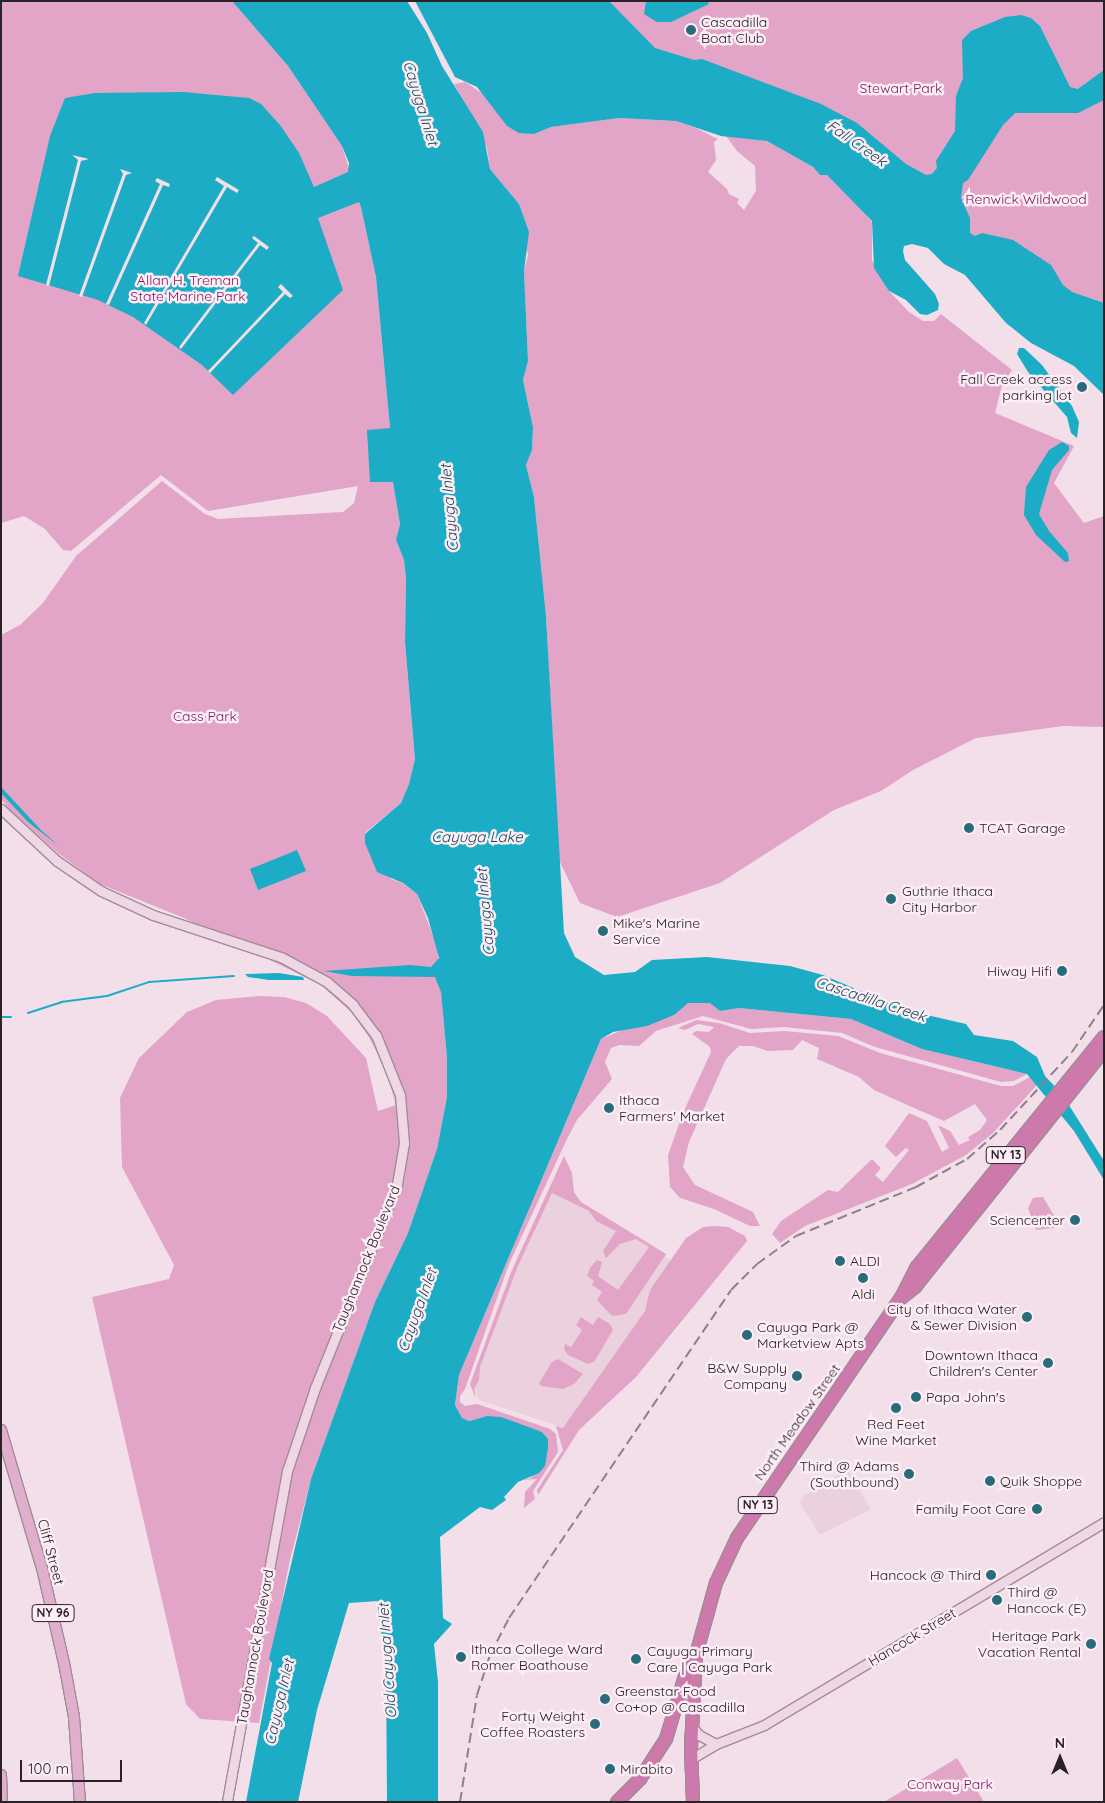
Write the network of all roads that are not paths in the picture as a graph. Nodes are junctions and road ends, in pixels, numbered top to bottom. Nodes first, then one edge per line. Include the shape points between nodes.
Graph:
1 (1, 809) edge
2 (1104, 1037) edge
3 (1104, 1051) edge
4 (1072, 1084) junction
5 (1, 1430) edge
6 (1104, 1522) edge
7 (696, 1655) junction
8 (692, 1727) junction
9 (716, 1744) junction
10 (691, 1759) junction
11 (1, 1775) edge
12 (2, 1802) edge
13 (80, 1802) edge
14 (228, 1802) edge
15 (617, 1802) edge
16 (693, 1802) edge

1 - 14 main road, Taughannock Boulevard via 57,861 114,898 281,957 327,982 353,1006 376,1036 400,1095 404,1143 396,1184 314,1388 287,1471
2 - 4 highway, North Meadow Street / NY 13
3 - 4 highway, North Meadow Street / NY 13
4 - 7 highway, North Meadow Street / NY 13 via 915,1287 901,1298 738,1538 716,1583
5 - 13 main road, Cliff Street / NY 96 via 42,1568 64,1663 74,1717
6 - 9 main road, Hancock Street via 764,1725
7 - 8 highway, North Meadow Street / NY 13
7 - 15 highway, NY 13 via 684,1679 666,1739 640,1779
8 - 9 main road
8 - 10 highway, North Meadow Street / NY 13
9 - 10 main road, Hancock Street
10 - 16 highway, North Meadow Street / NY 13
11 - 12 main road

